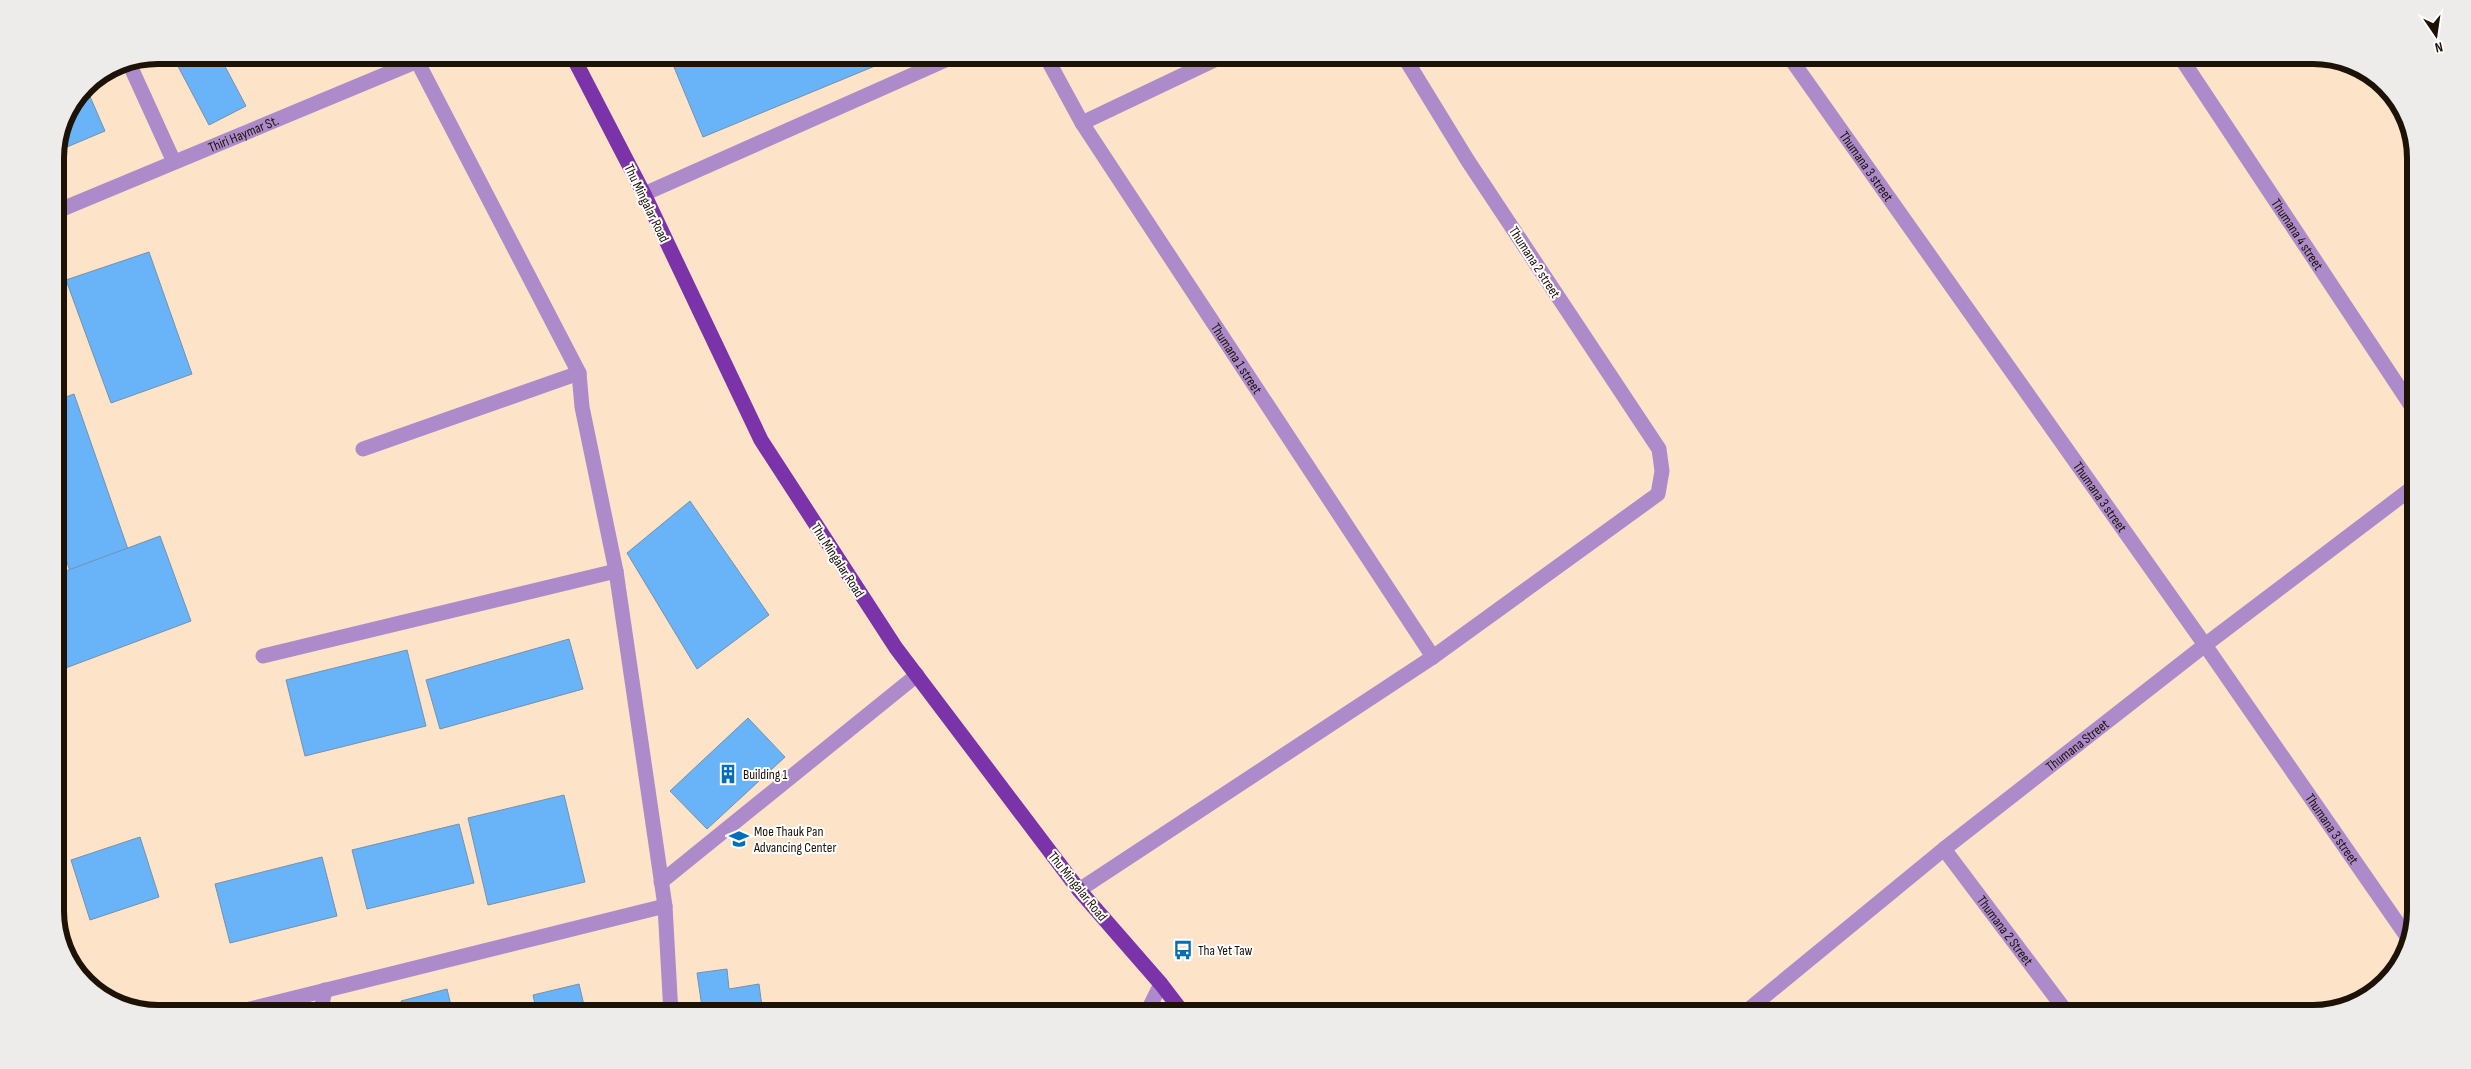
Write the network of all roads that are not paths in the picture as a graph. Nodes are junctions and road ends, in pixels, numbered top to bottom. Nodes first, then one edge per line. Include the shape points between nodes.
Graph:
1 (401, 64) edge
2 (418, 64) edge
3 (577, 64) edge
4 (937, 64) edge
5 (1050, 64) edge
6 (1206, 64) edge
7 (1409, 64) edge
8 (1794, 64) edge
9 (2185, 64) edge
10 (131, 68) edge
11 (1082, 123) junction
12 (174, 162) junction
13 (644, 194) junction
14 (64, 208) edge
15 (579, 373) junction
16 (2407, 399) edge
17 (363, 449) dead end
18 (2407, 492) edge
19 (616, 571) junction
20 (2205, 645) junction
21 (263, 656) dead end
22 (1433, 657) junction
23 (917, 676) junction
24 (1944, 849) junction
25 (661, 882) junction
26 (1079, 890) junction
27 (665, 906) junction
28 (2404, 933) edge
29 (1161, 984) junction
30 (325, 990) junction
31 (266, 1005) edge
32 (322, 1005) edge
33 (670, 1005) edge
34 (1150, 1005) edge
35 (1177, 1005) edge
36 (1754, 1005) edge
37 (2061, 1005) edge

1 - 12 street, Thiri Haymar St.
2 - 15 street
3 - 13 main road, Thu Mingalar Road
4 - 13 street
5 - 11 street, Thumana 1 street
6 - 11 street
7 - 22 street, Thumana 2 street via 1468,161 1659,449 1662,471 1658,494
8 - 20 street, Thumana 3 street
9 - 16 street, Thumana 4 street
10 - 12 street
11 - 22 street, Thumana 1 street
12 - 14 street, Thiri Haymar St.
13 - 23 main road, Thu Mingalar Road via 761,440
15 - 17 street
15 - 19 street via 582,407
18 - 20 street, Thumana Street
19 - 21 street
19 - 25 street
20 - 24 street, Thumana Street
20 - 28 street, Thumana 3 street
22 - 26 street
23 - 25 street
23 - 26 main road, Thu Mingalar Road
24 - 36 street, Thumana Street
24 - 37 street, Thumana 2 Street
25 - 27 street
26 - 29 main road, Thu Mingalar Road
27 - 30 street
27 - 33 street
29 - 34 street
29 - 35 main road, Thu Mingalar Road
30 - 31 street
30 - 32 street

